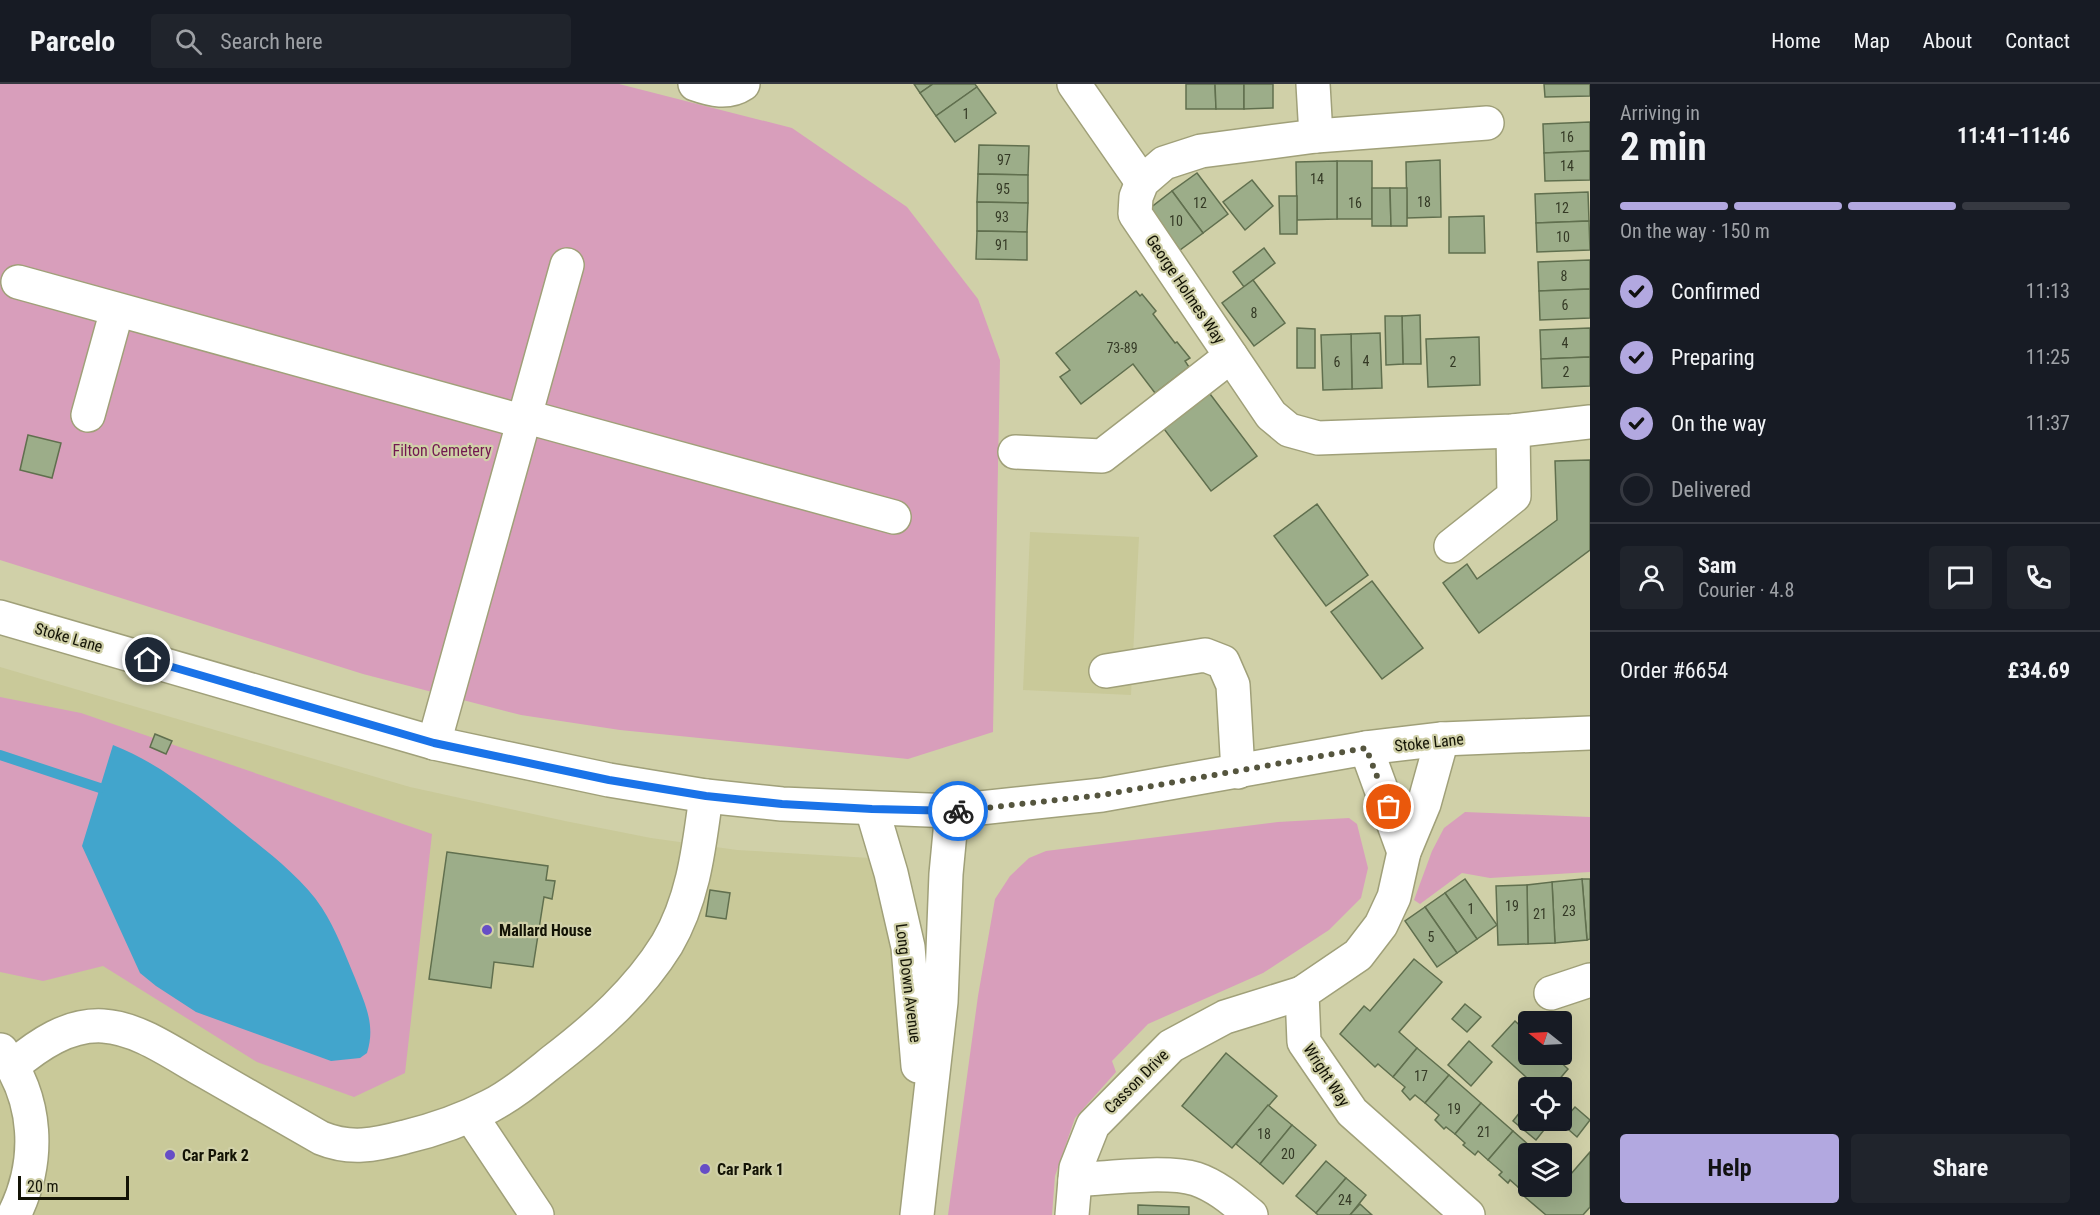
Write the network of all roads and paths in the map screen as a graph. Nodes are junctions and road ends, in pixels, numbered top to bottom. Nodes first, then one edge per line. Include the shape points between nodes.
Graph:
1 (695, 84) edge
2 (743, 84) edge
3 (1074, 84) edge
4 (1313, 84) edge
5 (1487, 123) dead end
6 (1316, 136) junction
7 (1142, 182) junction
8 (567, 265) dead end
9 (18, 282) dead end
10 (117, 310) junction
11 (1232, 356) junction
12 (88, 415) dead end
13 (526, 420) junction
14 (1590, 422) edge
15 (1513, 430) junction
16 (1015, 452) dead end
17 (894, 517) dead end
18 (1451, 546) dead end
19 (0, 617) edge
20 (1106, 671) dead end
21 (1590, 733) edge
22 (1442, 739) junction
23 (434, 743) junction
24 (1366, 748) junction
25 (1238, 772) junction
26 (706, 796) junction
27 (872, 809) junction
28 (952, 811) junction
29 (1404, 852) junction
30 (1590, 980) edge
31 (1302, 993) junction
32 (1551, 993) dead end
33 (7, 1057) edge
34 (479, 1129) junction
35 (923, 1161) junction
36 (1075, 1180) junction
37 (532, 1209) edge
38 (14, 1215) edge
39 (917, 1215) edge
40 (1072, 1215) edge
41 (1251, 1215) edge
42 (1468, 1215) edge

1 - 2 street via 733,90
3 - 7 street
4 - 6 street
5 - 6 street
6 - 7 street via 1201,151 1164,163
7 - 11 street, George Holmes Way via 1135,214
8 - 13 street
9 - 10 street
10 - 12 street
10 - 13 street
11 - 15 street, George Holmes Way via 1271,414 1289,430 1318,438
11 - 16 street via 1102,456
13 - 17 street
13 - 23 street
14 - 15 street, George Holmes Way
15 - 18 street via 1514,496
19 - 23 street, Stoke Lane
20 - 25 street via 1205,655 1223,662 1233,685
21 - 22 street, Stoke Lane
22 - 24 street, Stoke Lane
22 - 29 street via 1424,804
23 - 26 street, Stoke Lane
24 - 25 street, Stoke Lane
24 - 29 street
25 - 28 street, Stoke Lane via 1102,795
26 - 27 street, Stoke Lane
26 - 34 street via 691,889 667,944 616,1007 520,1088
27 - 28 street, Stoke Lane
27 - 35 street, Long Down Avenue via 908,947 917,1028
28 - 35 street, Long Down Avenue via 941,1002
29 - 31 street via 1394,897 1381,925 1358,955
30 - 32 street
31 - 36 street, Casson Drive via 1225,1017 1171,1046 1093,1125
31 - 42 street, Wright Way via 1304,1042 1352,1112
33 - 34 street via 34,1049 71,1030 104,1026 146,1039 337,1144 374,1145 428,1131
33 - 38 street via 24,1091 32,1143 23,1196
34 - 37 street
35 - 39 street, Long Down Avenue
36 - 40 street, Casson Drive
36 - 41 street via 1169,1175 1197,1179 1225,1194

